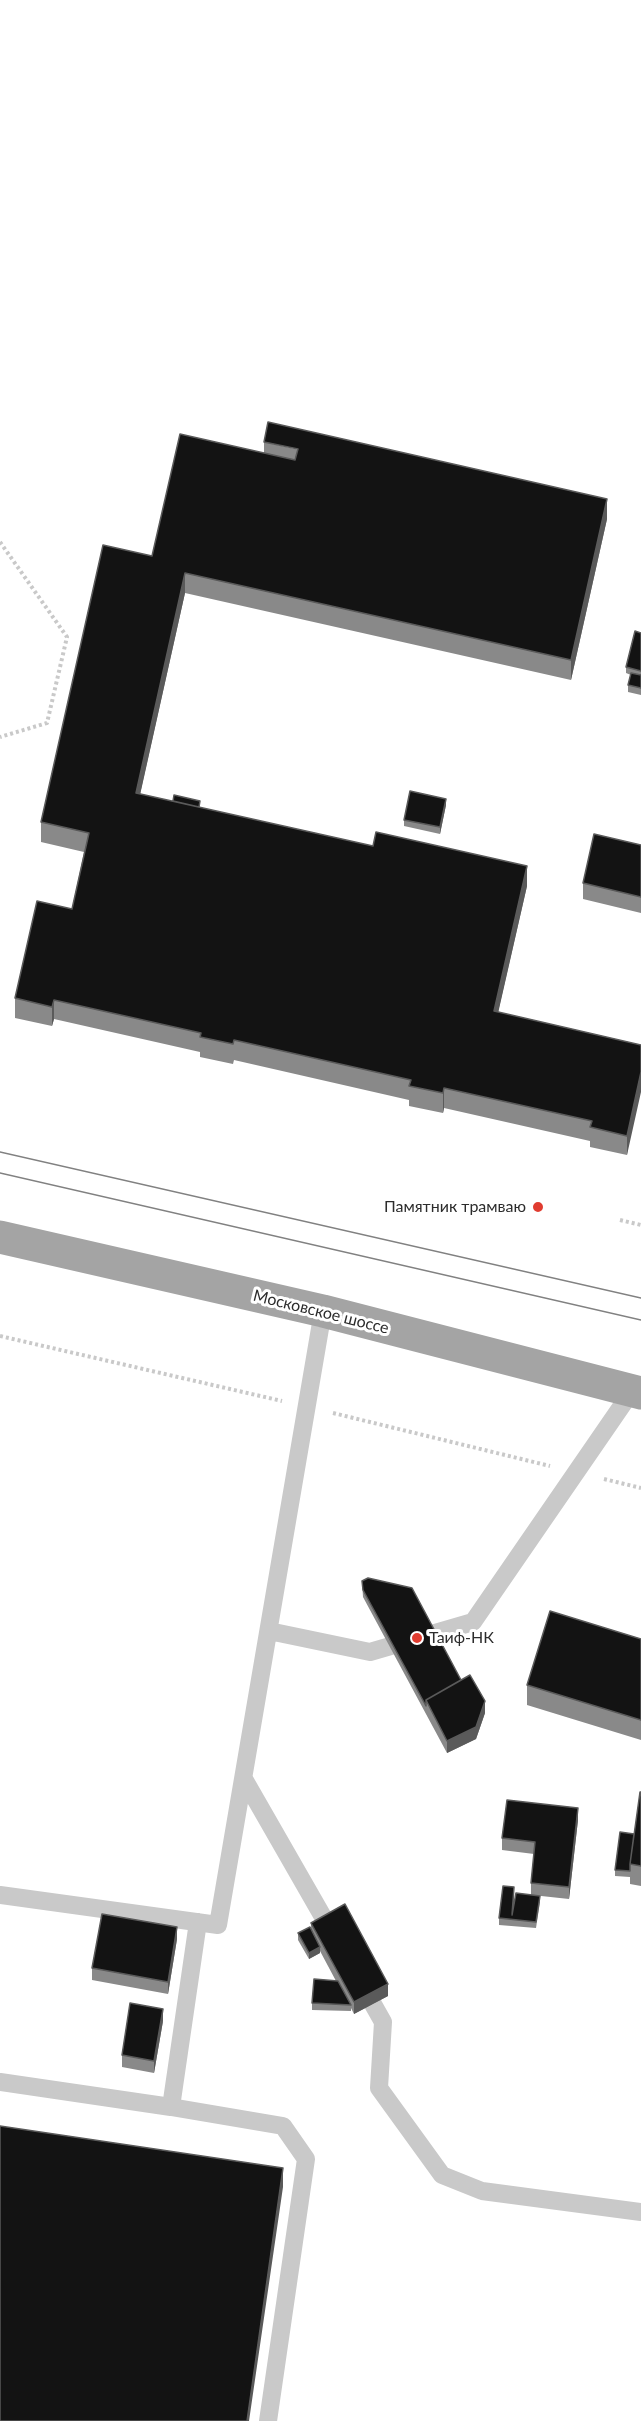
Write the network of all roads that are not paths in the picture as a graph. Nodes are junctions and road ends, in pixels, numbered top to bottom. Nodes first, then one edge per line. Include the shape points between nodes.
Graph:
1 (0, 1237) edge
2 (323, 1311) junction
3 (636, 1392) edge
4 (269, 1631) junction
5 (244, 1779) junction
6 (0, 1895) edge
7 (198, 1922) junction
8 (342, 1951) edge
9 (354, 1971) edge
10 (0, 2082) edge
11 (171, 2107) junction
12 (641, 2212) edge
13 (268, 2421) edge

1 - 2 main road, Московское шоссе
2 - 3 main road, Московское шоссе
2 - 4 lane
3 - 4 lane via 473,1622 370,1652
4 - 5 lane
5 - 7 lane via 218,1925
5 - 8 lane
6 - 7 lane
7 - 11 lane
9 - 12 lane via 383,2022 379,2088 442,2175 482,2191
10 - 11 lane
11 - 13 lane via 284,2126 306,2158

